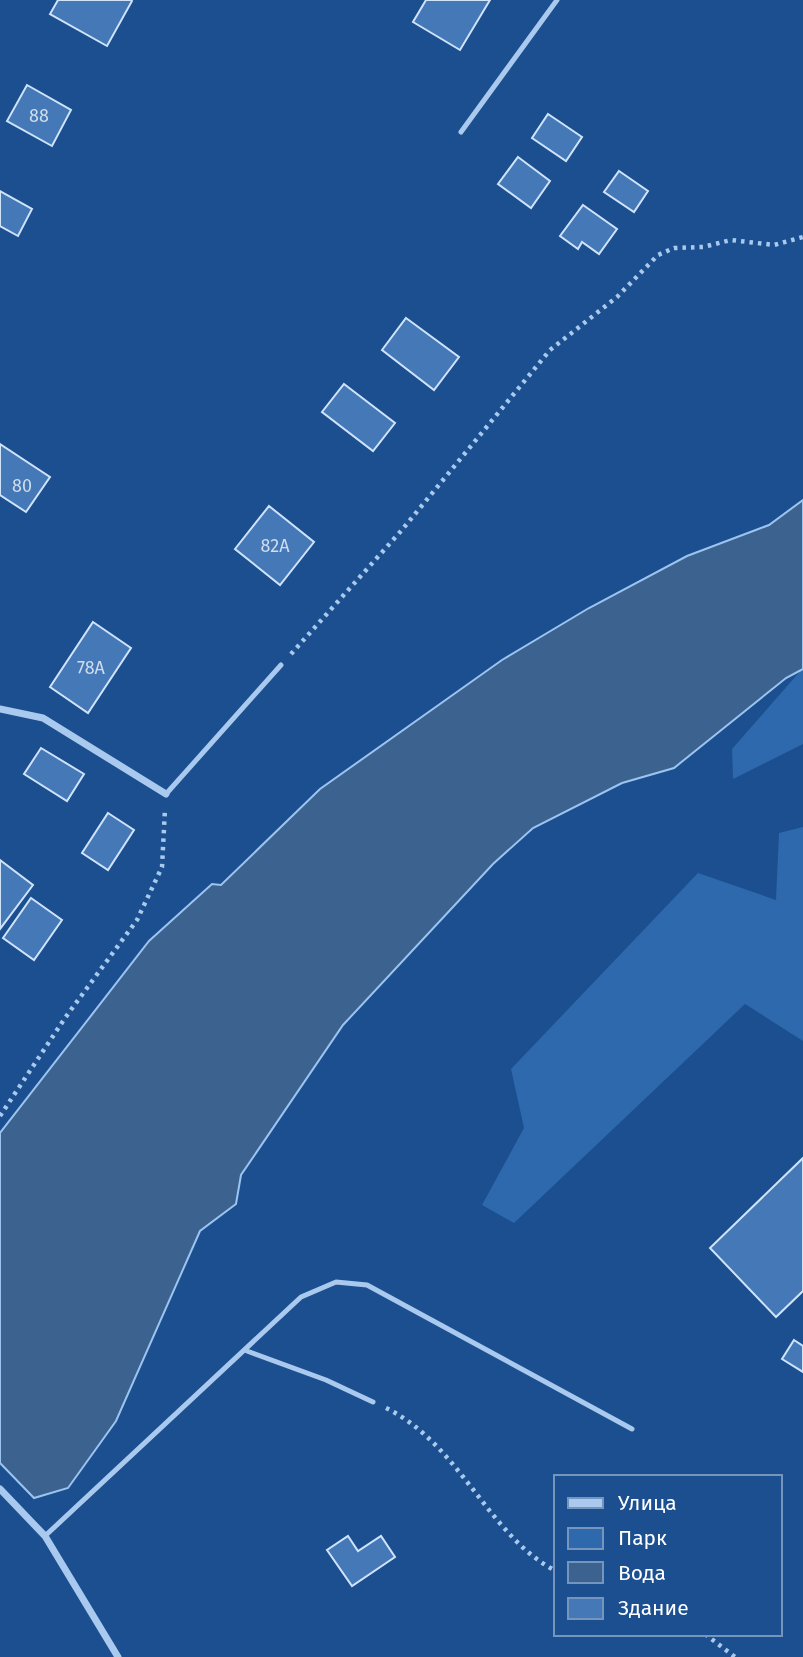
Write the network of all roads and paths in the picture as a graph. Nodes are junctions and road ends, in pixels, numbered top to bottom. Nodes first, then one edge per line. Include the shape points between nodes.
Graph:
1 (557, 0) edge
2 (461, 132) dead end
3 (803, 237) edge
4 (281, 666) joint
5 (0, 709) edge
6 (166, 794) junction
7 (0, 1116) edge
8 (247, 1351) junction
9 (373, 1402) joint
10 (632, 1429) dead end
11 (0, 1489) edge
12 (45, 1536) junction
13 (554, 1570) edge
14 (708, 1636) edge
15 (118, 1657) edge
16 (735, 1657) edge

1 - 2 lane
3 - 4 path via 774,244 731,240 674,248 658,255 617,297 550,350 401,531
4 - 6 lane
5 - 6 street via 43,718
6 - 7 path via 162,867 137,919
8 - 9 lane
8 - 10 lane via 301,1297 337,1282 367,1285
8 - 12 lane
9 - 13 path via 409,1419 453,1462 499,1522
11 - 12 street
12 - 15 street
14 - 16 path

